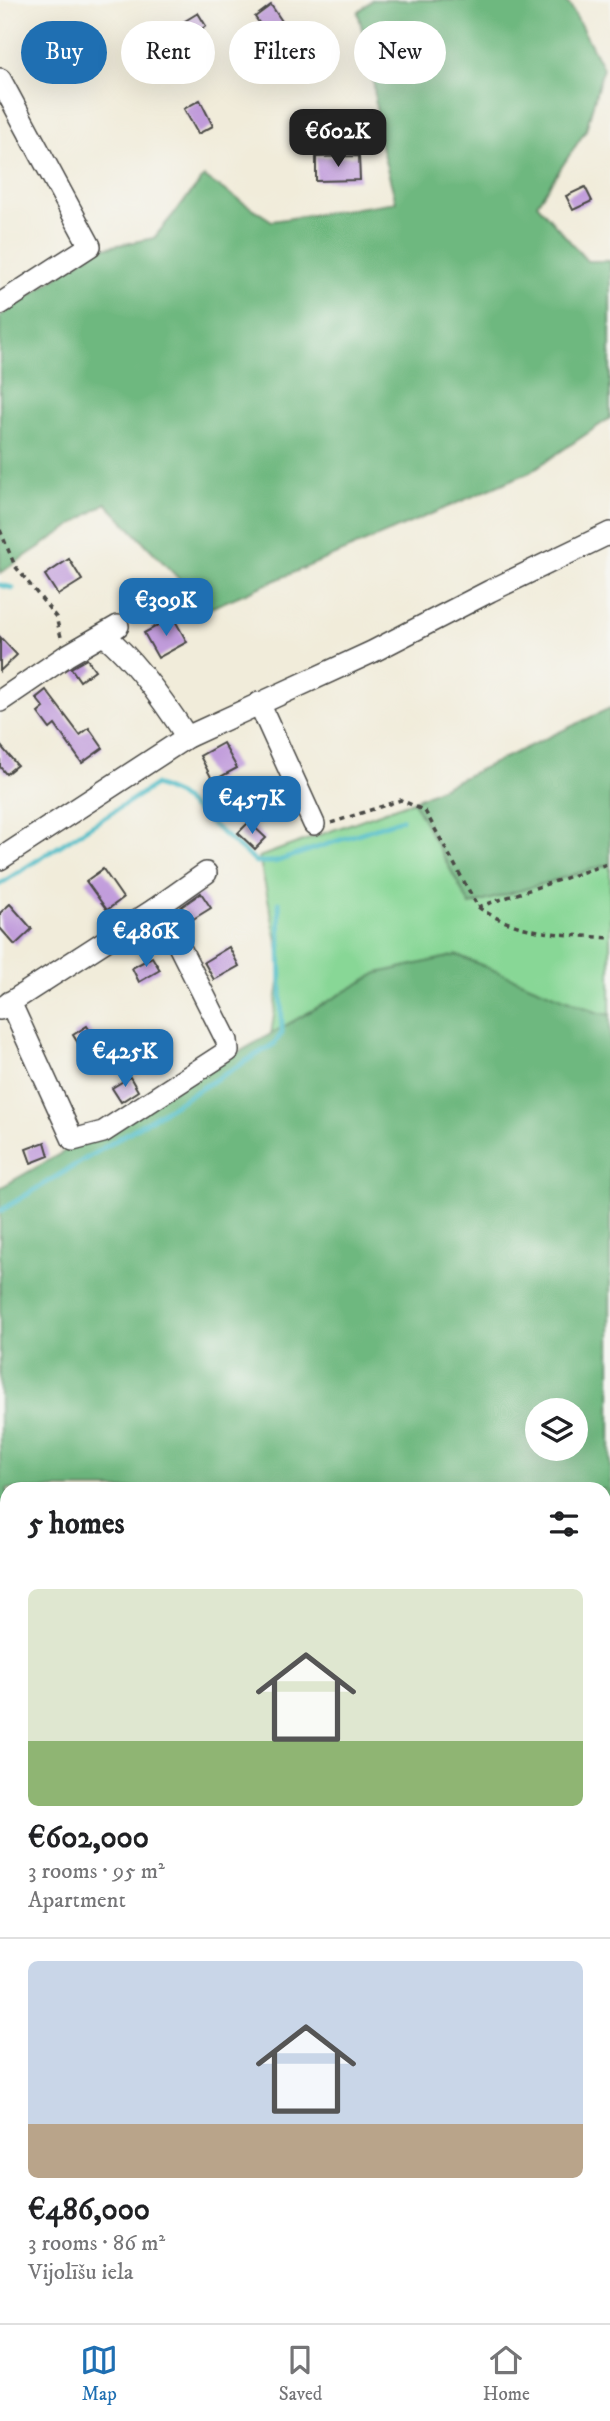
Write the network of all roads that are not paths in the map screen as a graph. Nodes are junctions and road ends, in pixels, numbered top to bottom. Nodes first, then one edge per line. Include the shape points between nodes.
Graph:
1 (0, 79) edge
2 (0, 304) edge
3 (610, 533) edge
4 (0, 701) edge
5 (259, 703) junction
6 (187, 737) junction
7 (314, 824) road end
8 (0, 859) edge
9 (206, 873) dead end
10 (155, 909) junction
11 (5, 1005) edge

1 - 2 street via 90,246
3 - 5 street
4 - 6 street via 111,630 117,645
5 - 6 street
5 - 7 street
6 - 8 street
9 - 10 street
10 - 11 street
10 - 11 street via 165,918 228,1051 103,1132 73,1140

